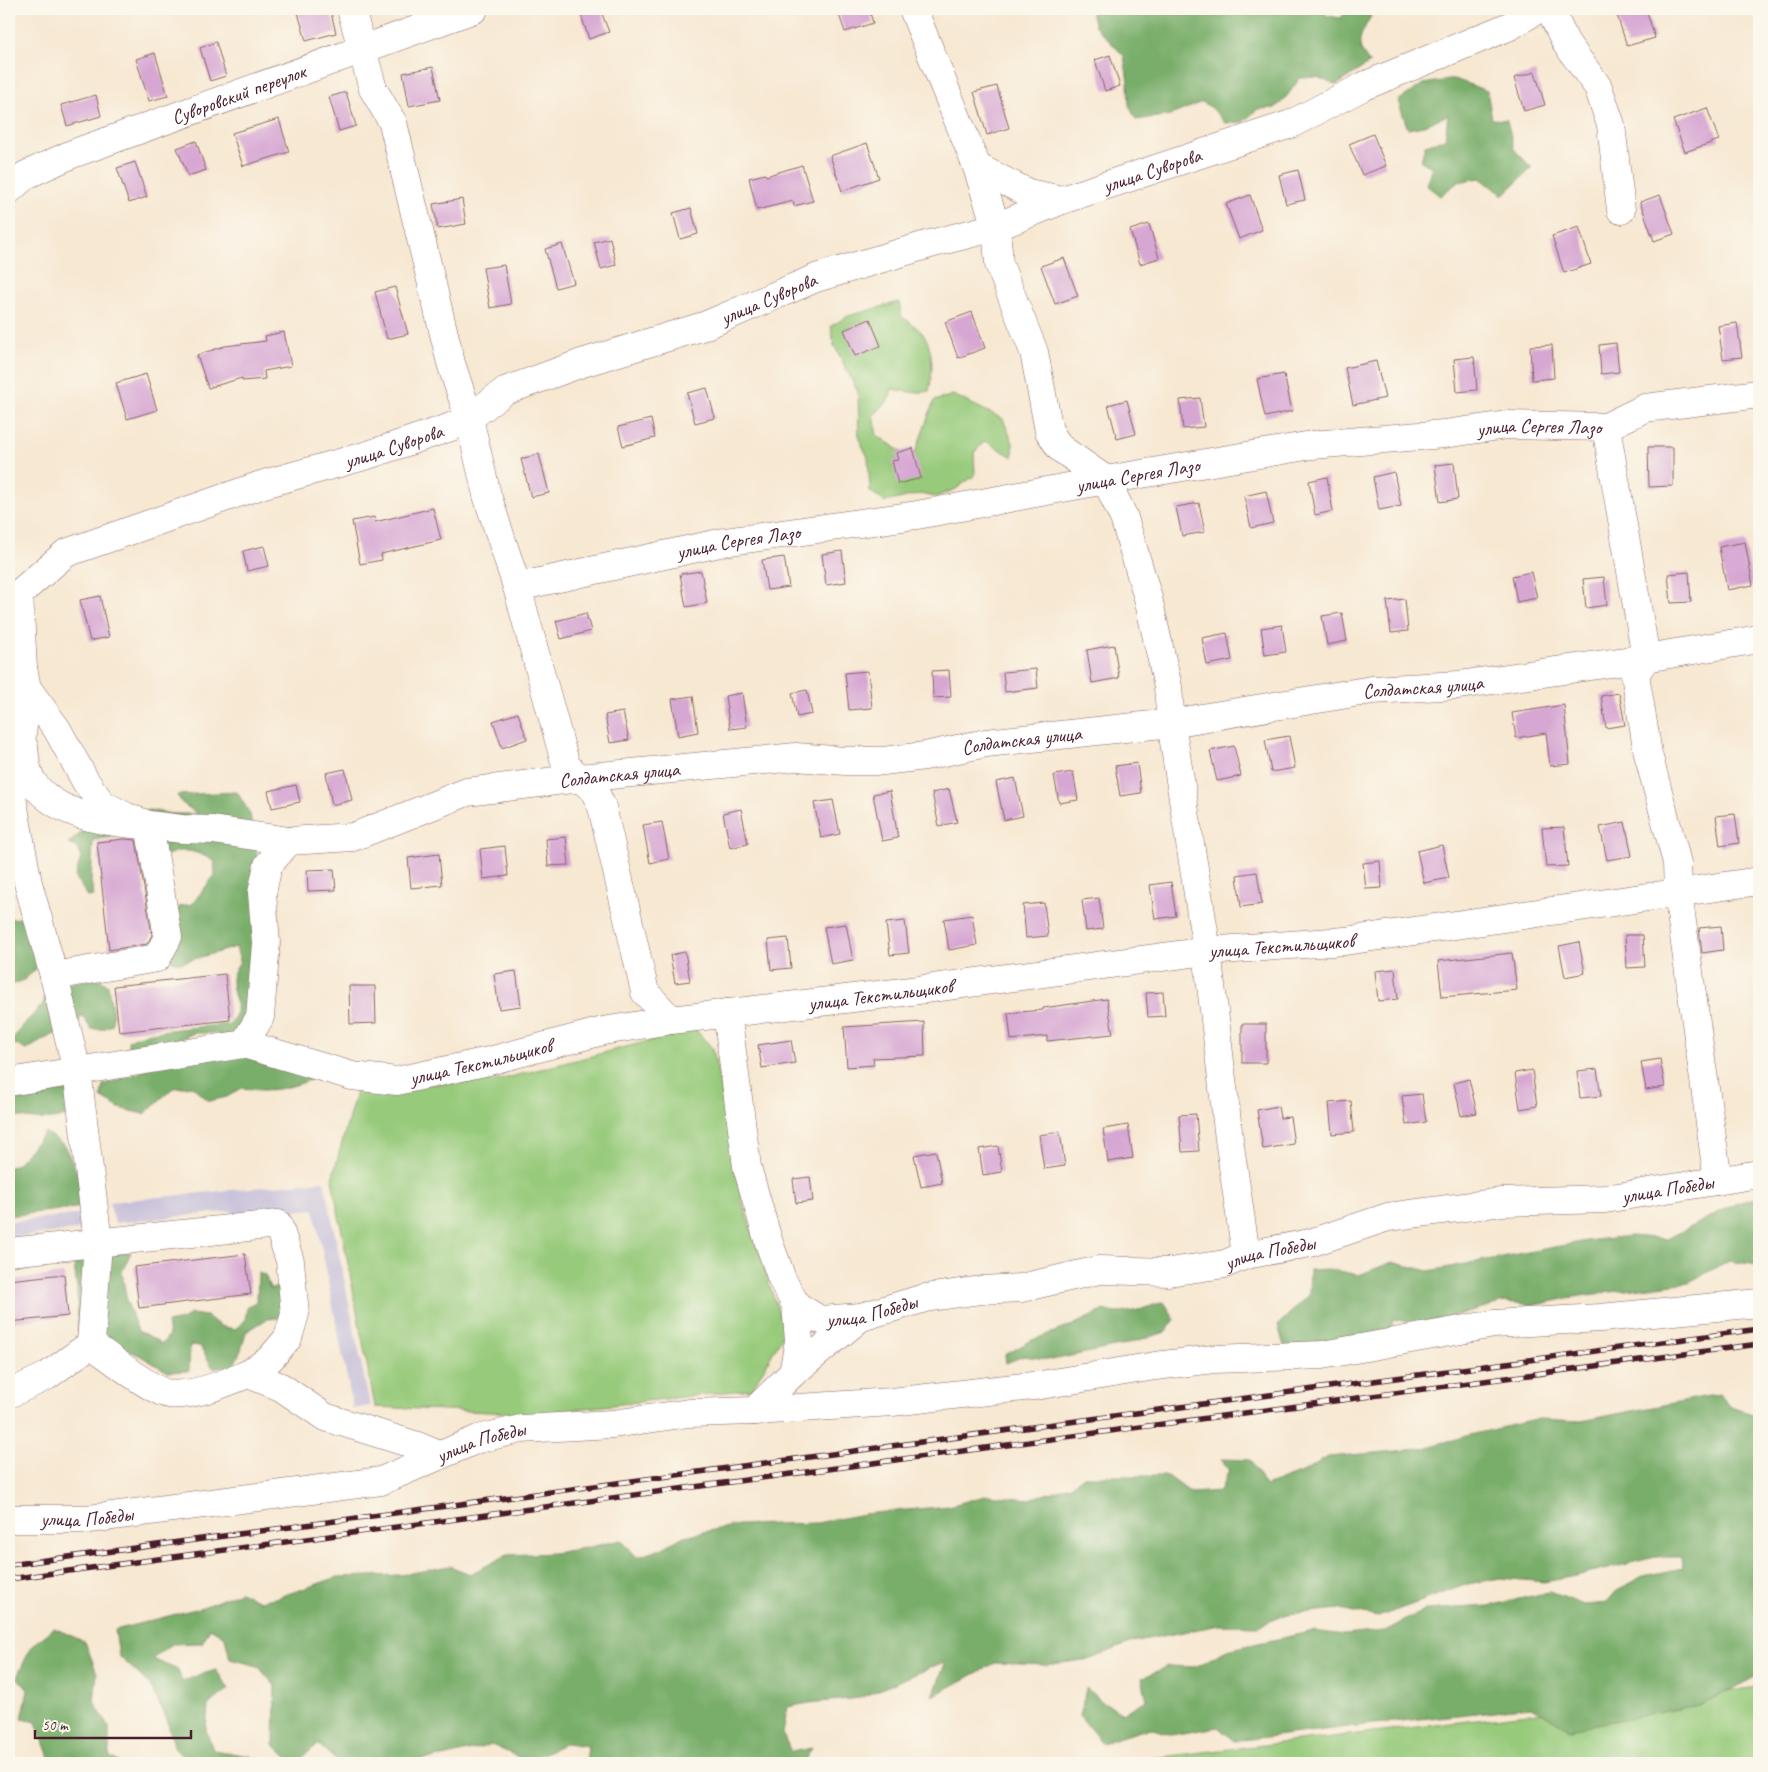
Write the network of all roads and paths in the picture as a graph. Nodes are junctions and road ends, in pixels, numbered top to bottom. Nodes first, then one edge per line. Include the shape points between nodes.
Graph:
1 (351, 9) edge
2 (474, 9) edge
3 (913, 9) edge
4 (1538, 9) edge
5 (1554, 9) edge
6 (362, 50) junction
7 (977, 167) junction
8 (9, 190) edge
9 (1062, 200) junction
10 (1621, 210) dead end
11 (996, 227) junction
12 (1759, 394) edge
13 (469, 418) junction
14 (1606, 427) junction
15 (1106, 480) junction
16 (517, 587) junction
17 (14, 598) edge
18 (1759, 639) edge
19 (1646, 658) junction
20 (20, 669) edge
21 (1171, 722) junction
22 (22, 735) junction
23 (580, 778) junction
24 (149, 826) junction
25 (289, 841) junction
26 (1759, 881) edge
27 (1678, 893) junction
28 (1207, 951) junction
29 (54, 976) junction
30 (727, 1013) junction
31 (671, 1020) junction
32 (244, 1044) junction
33 (77, 1071) junction
34 (9, 1082) edge
35 (1759, 1174) edge
36 (1718, 1180) junction
37 (98, 1242) junction
38 (9, 1252) edge
39 (1246, 1255) junction
40 (1759, 1302) edge
41 (796, 1305) junction
42 (861, 1317) junction
43 (92, 1344) junction
44 (793, 1372) junction
45 (248, 1374) junction
46 (9, 1394) edge
47 (754, 1411) junction
48 (439, 1455) junction
49 (9, 1519) edge

1 - 6 street
2 - 6 street, Суворовский переулок
3 - 7 street
4 - 9 street, улица Суворова via 1510,26 1364,86 1291,124
5 - 10 street via 1555,20 1566,43 1598,87 1611,125
6 - 8 street, Суворовский переулок via 72,154 26,175
6 - 13 street via 373,89 393,123 451,363
7 - 9 street via 1028,193
7 - 11 street
9 - 11 street, улица Суворова
11 - 13 street, улица Суворова via 816,278 704,326 582,363 505,391
11 - 15 street via 999,264 1034,352 1049,431 1060,448
12 - 14 street, улица Сергея Лазо via 1645,408
13 - 16 street via 487,495
13 - 17 street, улица Суворова via 368,455 264,484 66,553
14 - 15 street, улица Сергея Лазо via 1507,426 1312,446
14 - 19 street
15 - 16 street, улица Сергея Лазо via 917,515 724,542
15 - 21 street via 1124,518 1148,598 1168,687
16 - 23 street via 566,766
17 - 20 street
18 - 19 street, Солдатская улица
19 - 21 street, Солдатская улица via 1459,685 1372,690
19 - 27 street via 1635,674 1648,754 1677,863
20 - 22 street
20 - 24 street via 102,804
21 - 23 street, Солдатская улица via 986,743 883,761 796,757
21 - 28 street
22 - 24 street, Солдатская улица via 31,779 42,793 60,805 95,820
22 - 29 street via 12,797 28,883
23 - 25 street, Солдатская улица via 467,792 353,837
23 - 31 street via 594,790 602,807 645,992
24 - 25 street, Солдатская улица via 213,830
24 - 29 street via 168,937 157,958
25 - 32 street via 268,865 262,893 266,943 260,1017
26 - 27 street, улица Текстильщиков
27 - 28 street, улица Текстильщиков via 1345,941
27 - 36 street
28 - 30 street, улица Текстильщиков
28 - 39 street
29 - 33 street
30 - 31 street, улица Текстильщиков
30 - 41 street via 748,1167 768,1240 782,1279
31 - 32 street, улица Текстильщиков via 603,1032 397,1081 352,1076
32 - 33 street, улица Текстильщиков
33 - 34 street, улица Текстильщиков
33 - 37 street
35 - 36 street, улица Победы
36 - 39 street, улица Победы via 1605,1199 1502,1202 1388,1217 1310,1243
37 - 38 street
37 - 43 street
37 - 45 street via 278,1224 290,1261 296,1314 288,1338 270,1359
39 - 42 street, улица Победы via 1225,1264 1169,1272 1099,1270 1021,1288 925,1298
40 - 47 street, улица Победы via 1600,1318 1494,1324 1322,1355 1214,1359 1041,1385 892,1402
41 - 42 street, улица Победы via 820,1320
41 - 44 street, улица Победы via 799,1341
42 - 44 street
43 - 45 street via 144,1382 168,1394 210,1388
43 - 46 street via 47,1376
44 - 47 street
45 - 48 street via 281,1387 325,1417
47 - 48 street, улица Победы via 689,1412 613,1424 522,1429 478,1439
48 - 49 street, улица Победы via 381,1481 90,1519

